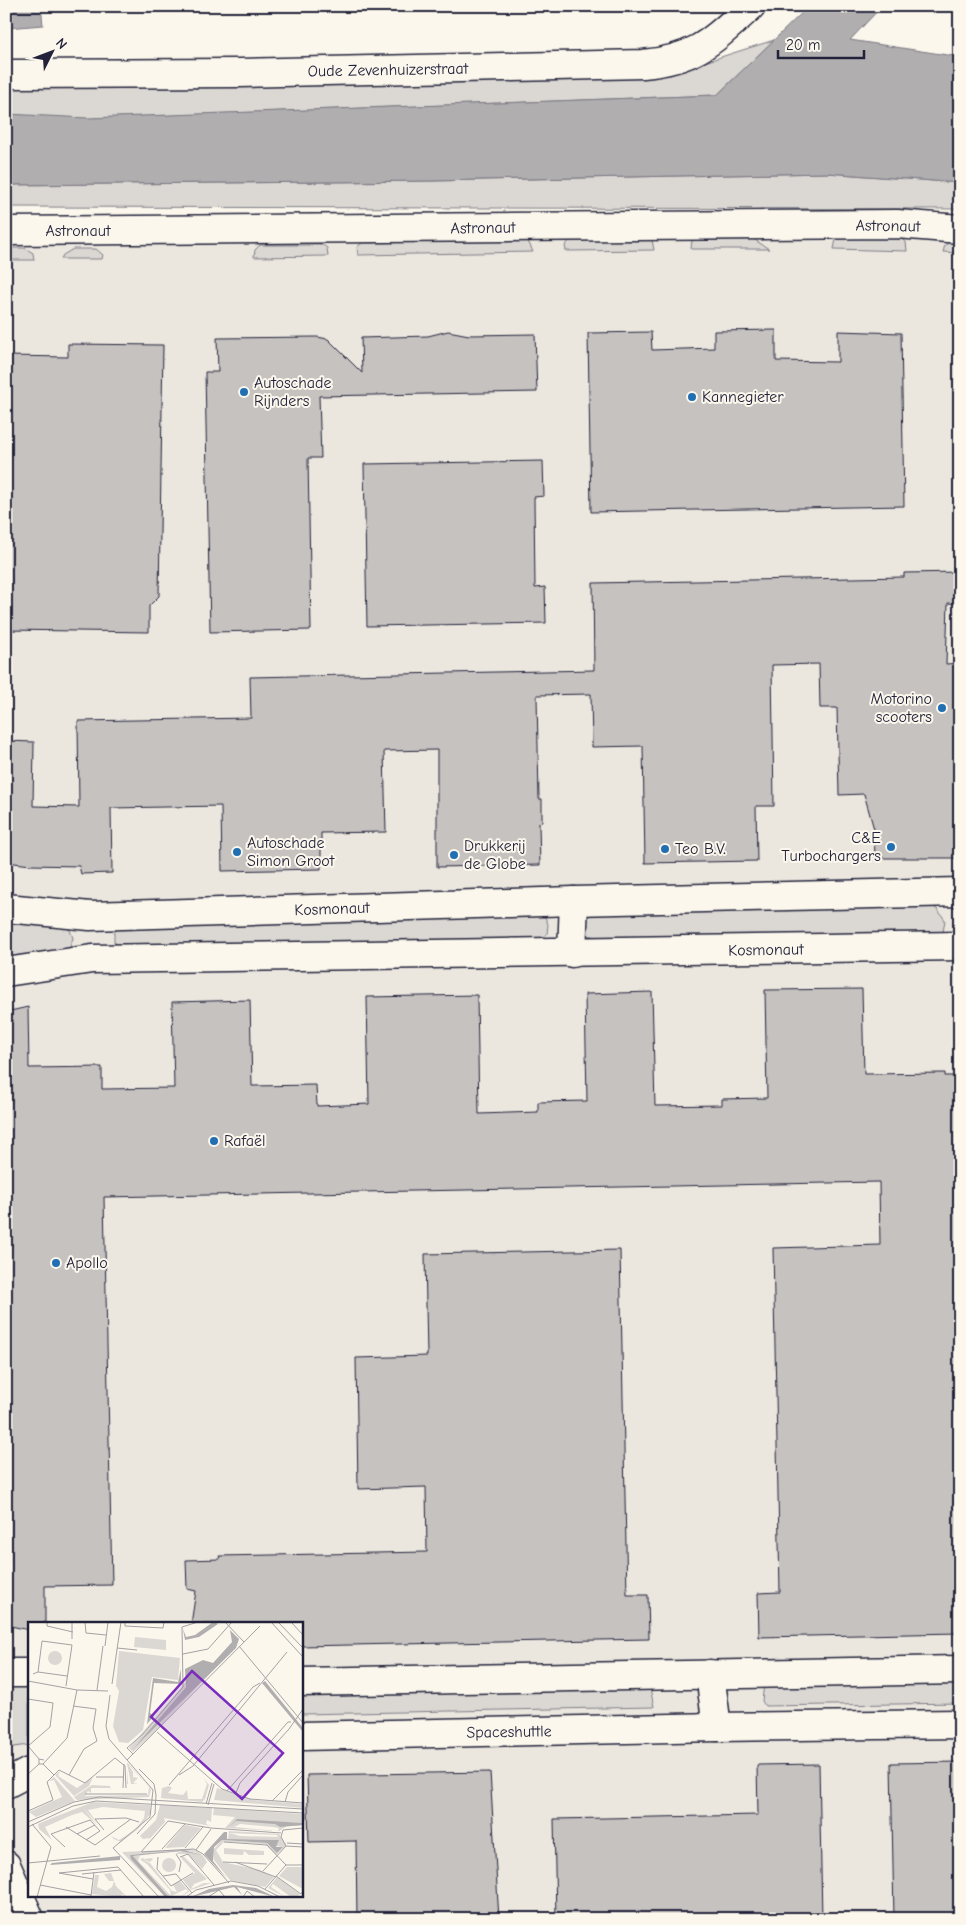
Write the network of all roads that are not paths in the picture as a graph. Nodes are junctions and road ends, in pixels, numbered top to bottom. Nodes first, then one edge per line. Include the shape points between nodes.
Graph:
1 (752, 6) edge
2 (6, 74) edge
3 (960, 229) edge
4 (6, 231) edge
5 (960, 892) edge
6 (574, 901) junction
7 (6, 908) edge
8 (90, 916) junction
9 (960, 946) edge
10 (572, 953) junction
11 (92, 959) junction
12 (6, 972) edge
13 (960, 1670) edge
14 (6, 1673) edge
15 (28, 1673) edge
16 (710, 1674) junction
17 (302, 1682) edge
18 (960, 1724) edge
19 (717, 1727) junction
20 (302, 1736) edge
21 (28, 1773) edge
22 (6, 1784) edge
23 (6, 1865) edge
24 (30, 1919) edge

1 - 2 street, Oude Zevenhuizerstraat via 700,50 676,60 643,64 258,73
3 - 4 street, Astronaut via 887,224
5 - 6 street, Kosmonaut
6 - 8 street, Kosmonaut
6 - 10 street
7 - 8 street, Kosmonaut
8 - 11 street
9 - 10 street, Kosmonaut
10 - 11 street, Kosmonaut
11 - 12 street, Kosmonaut
13 - 16 street
14 - 15 street
16 - 17 street
16 - 19 street
18 - 19 street, Spaceshuttle
19 - 20 street, Spaceshuttle
21 - 22 street
23 - 24 street

